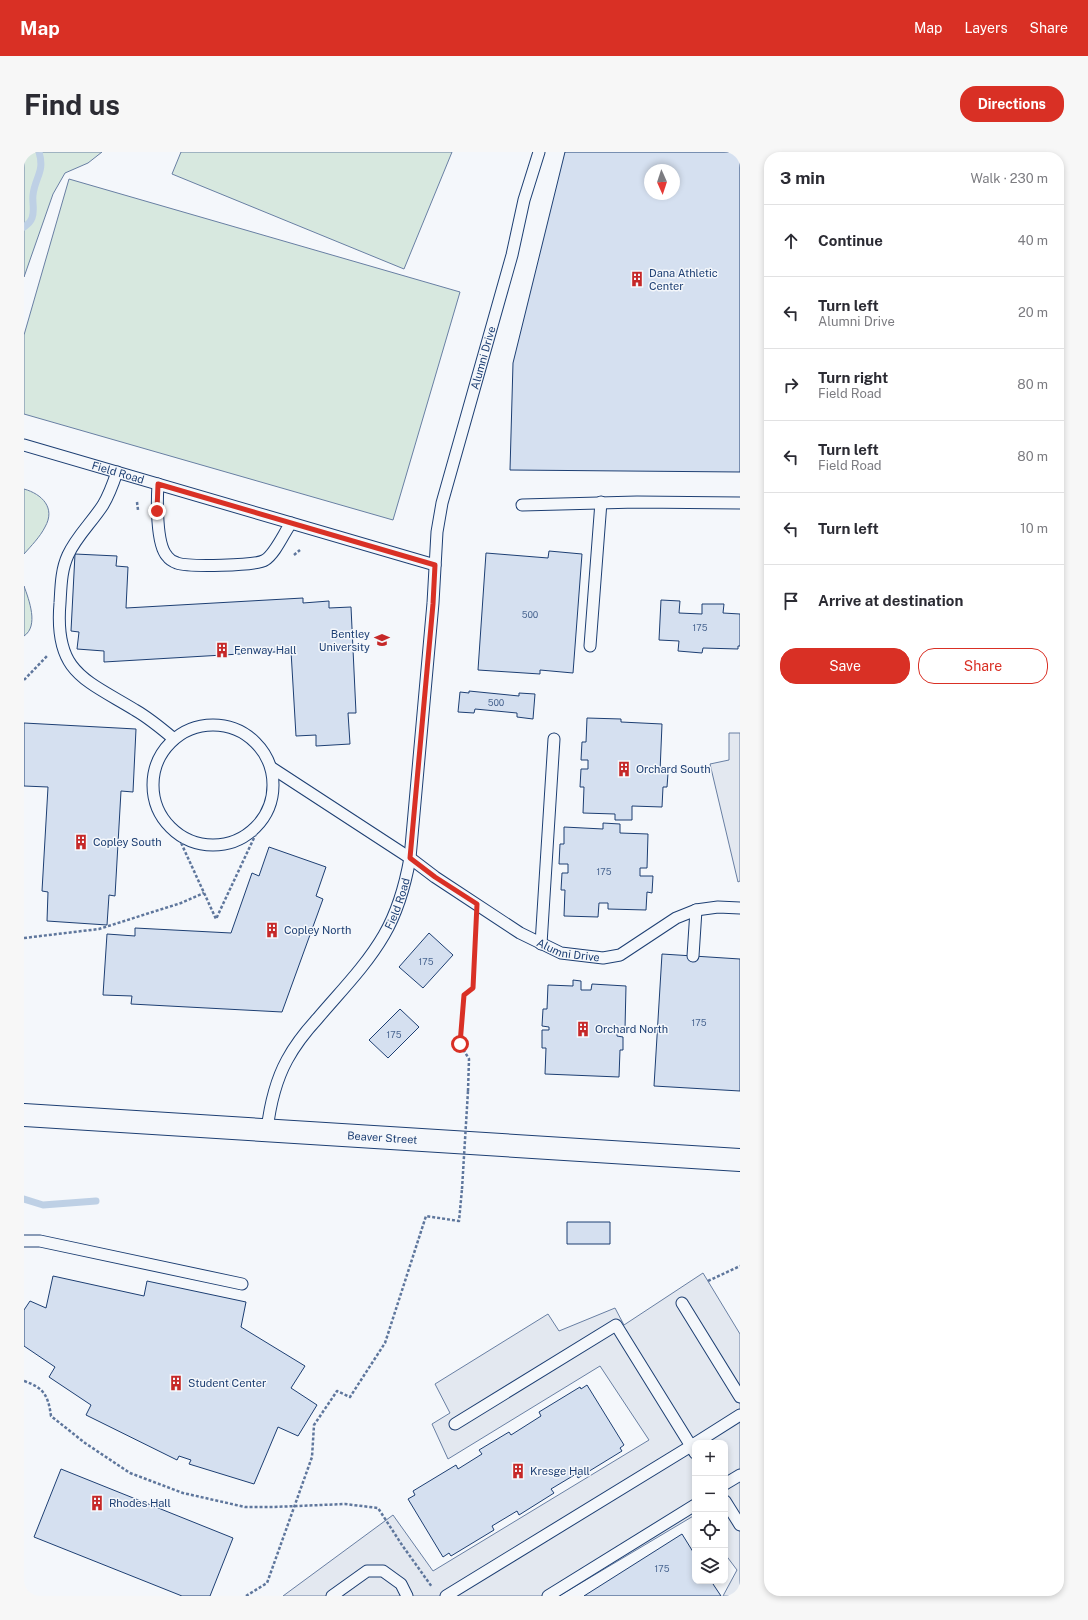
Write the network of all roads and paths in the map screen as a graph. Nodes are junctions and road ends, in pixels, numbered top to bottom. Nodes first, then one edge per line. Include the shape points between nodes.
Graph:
1 (539, 152) edge
2 (24, 445) edge
3 (117, 472) junction
4 (158, 484) junction
5 (601, 502) junction
6 (740, 503) edge
7 (522, 505) dead end
8 (291, 523) junction
9 (435, 565) junction
10 (60, 641) junction
11 (590, 646) dead end
12 (24, 680) edge
13 (554, 738) dead end
14 (174, 739) junction
15 (272, 768) junction
16 (261, 823) junction
17 (177, 834) junction
18 (410, 858) junction
19 (204, 893) junction
20 (477, 904) junction
21 (740, 908) edge
22 (696, 910) junction
23 (24, 938) edge
24 (541, 944) junction
25 (693, 956) dead end
26 (24, 1115) edge
27 (267, 1130) junction
28 (740, 1160) edge
29 (24, 1241) edge
30 (740, 1266) edge
31 (708, 1281) dead end
32 (242, 1284) dead end
33 (682, 1303) dead end
34 (24, 1381) edge
35 (740, 1397) edge
36 (740, 1415) edge
37 (455, 1424) dead end
38 (705, 1440) edge
39 (692, 1447) edge
40 (692, 1450) edge
41 (740, 1475) edge
42 (728, 1482) edge
43 (295, 1506) junction
44 (728, 1506) edge
45 (692, 1507) edge
46 (740, 1526) edge
47 (434, 1590) dead end
48 (246, 1596) edge
49 (332, 1596) edge
50 (407, 1596) edge
51 (446, 1596) edge
52 (548, 1596) edge

1 - 9 lane, Alumni Drive via 442,502
2 - 3 lane, Field Road
3 - 4 lane, Field Road
3 - 10 lane via 110,493 68,554 63,568 58,622
4 - 8 lane, Field Road
4 - 8 lane via 157,511 162,546 166,556 176,563 252,564 264,561
5 - 6 lane
5 - 7 lane
5 - 11 lane
8 - 9 lane, Field Road
9 - 18 lane, Field Road
10 - 12 path
10 - 14 lane via 66,659 79,676 135,710
13 - 24 lane
14 - 15 lane via 188,730 205,725 222,725 239,730 253,739 264,752
14 - 17 lane via 162,752 154,769 152,787 161,816
15 - 16 lane via 274,787 270,806
15 - 18 lane, Alumni Drive
16 - 17 lane via 247,835 230,843 212,846 194,842
16 - 19 path via 216,920
17 - 19 path
18 - 20 lane, Alumni Drive
18 - 27 lane, Field Road via 403,893 384,936 305,1033 287,1060 272,1096
19 - 23 path via 99,929
20 - 24 lane, Alumni Drive
20 - 43 path, bridge via 473,988 464,995 460,1044 469,1059 459,1221 426,1216 385,1343 350,1397 337,1391 314,1425 312,1456
21 - 22 lane, Alumni Drive
22 - 24 lane, Alumni Drive via 676,918 620,955 603,958 585,957 561,953
22 - 25 lane
26 - 27 main road, Beaver Street
27 - 28 main road, Beaver Street
29 - 32 lane via 40,1241
30 - 31 path
33 - 35 lane
34 - 43 path via 36,1385 49,1399 51,1416 130,1473 183,1493 244,1507
36 - 38 lane
37 - 39 lane via 616,1325
40 - 51 lane
41 - 42 lane
43 - 47 path via 345,1504 378,1508
43 - 48 path via 266,1583
44 - 46 lane
45 - 52 lane
49 - 50 lane via 367,1571 383,1571 402,1584

